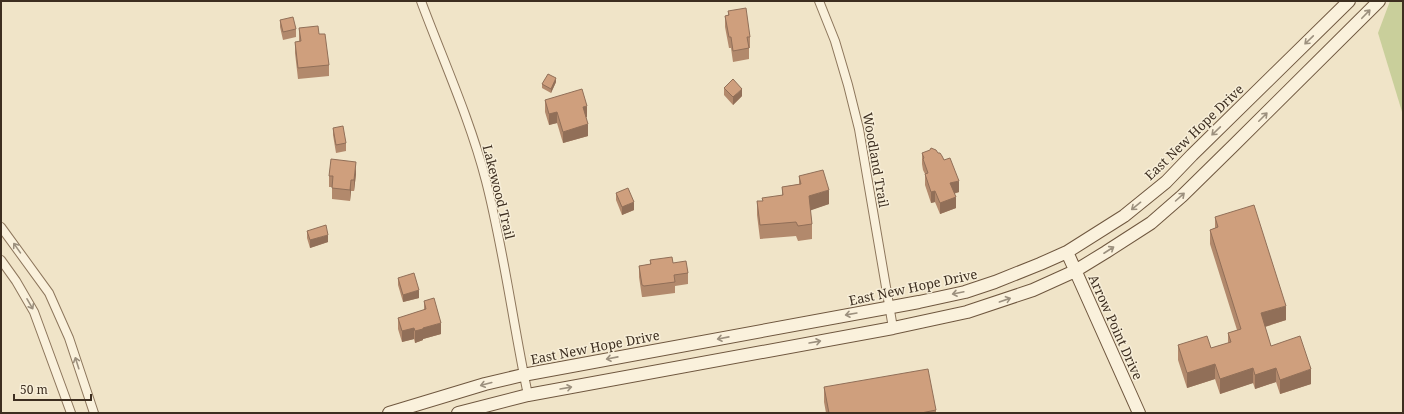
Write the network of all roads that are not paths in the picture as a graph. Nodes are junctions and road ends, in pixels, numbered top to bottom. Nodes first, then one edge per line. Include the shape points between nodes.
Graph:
1 (421, 1) edge
2 (819, 1) edge
3 (1349, 1) edge
4 (1379, 1) edge
5 (1337, 13) junction
6 (1353, 28) junction
7 (1, 227) edge
8 (4, 237) edge
9 (1067, 252) junction
10 (1, 260) edge
11 (1075, 271) junction
12 (890, 308) junction
13 (893, 328) junction
14 (524, 375) junction
15 (528, 395) junction
16 (71, 413) edge
17 (94, 413) edge
18 (390, 413) edge
19 (458, 413) edge
20 (1139, 413) edge

1 - 14 street, Lakewood Trail via 472,135 485,180
2 - 12 street, Woodland Trail via 846,77 859,129
3 - 5 street, East New Hope Drive
6 -> 4 street
5 - 6 street
5 -> 9 street, East New Hope Drive via 1166,182 1124,216
11 -> 6 street via 1151,222 1182,196
7 - 8 street
17 -> 8 street via 69,338 49,293
9 - 11 street, Arrow Point Drive
9 -> 12 street, East New Hope Drive via 965,292
10 -> 16 street via 34,312
13 -> 11 street via 991,305
11 - 20 street, Arrow Point Drive
12 - 13 street, Woodland Trail
12 -> 14 street, East New Hope Drive
15 -> 13 street
14 - 15 street, Lakewood Trail
14 -> 18 street, East New Hope Drive
15 - 19 street

